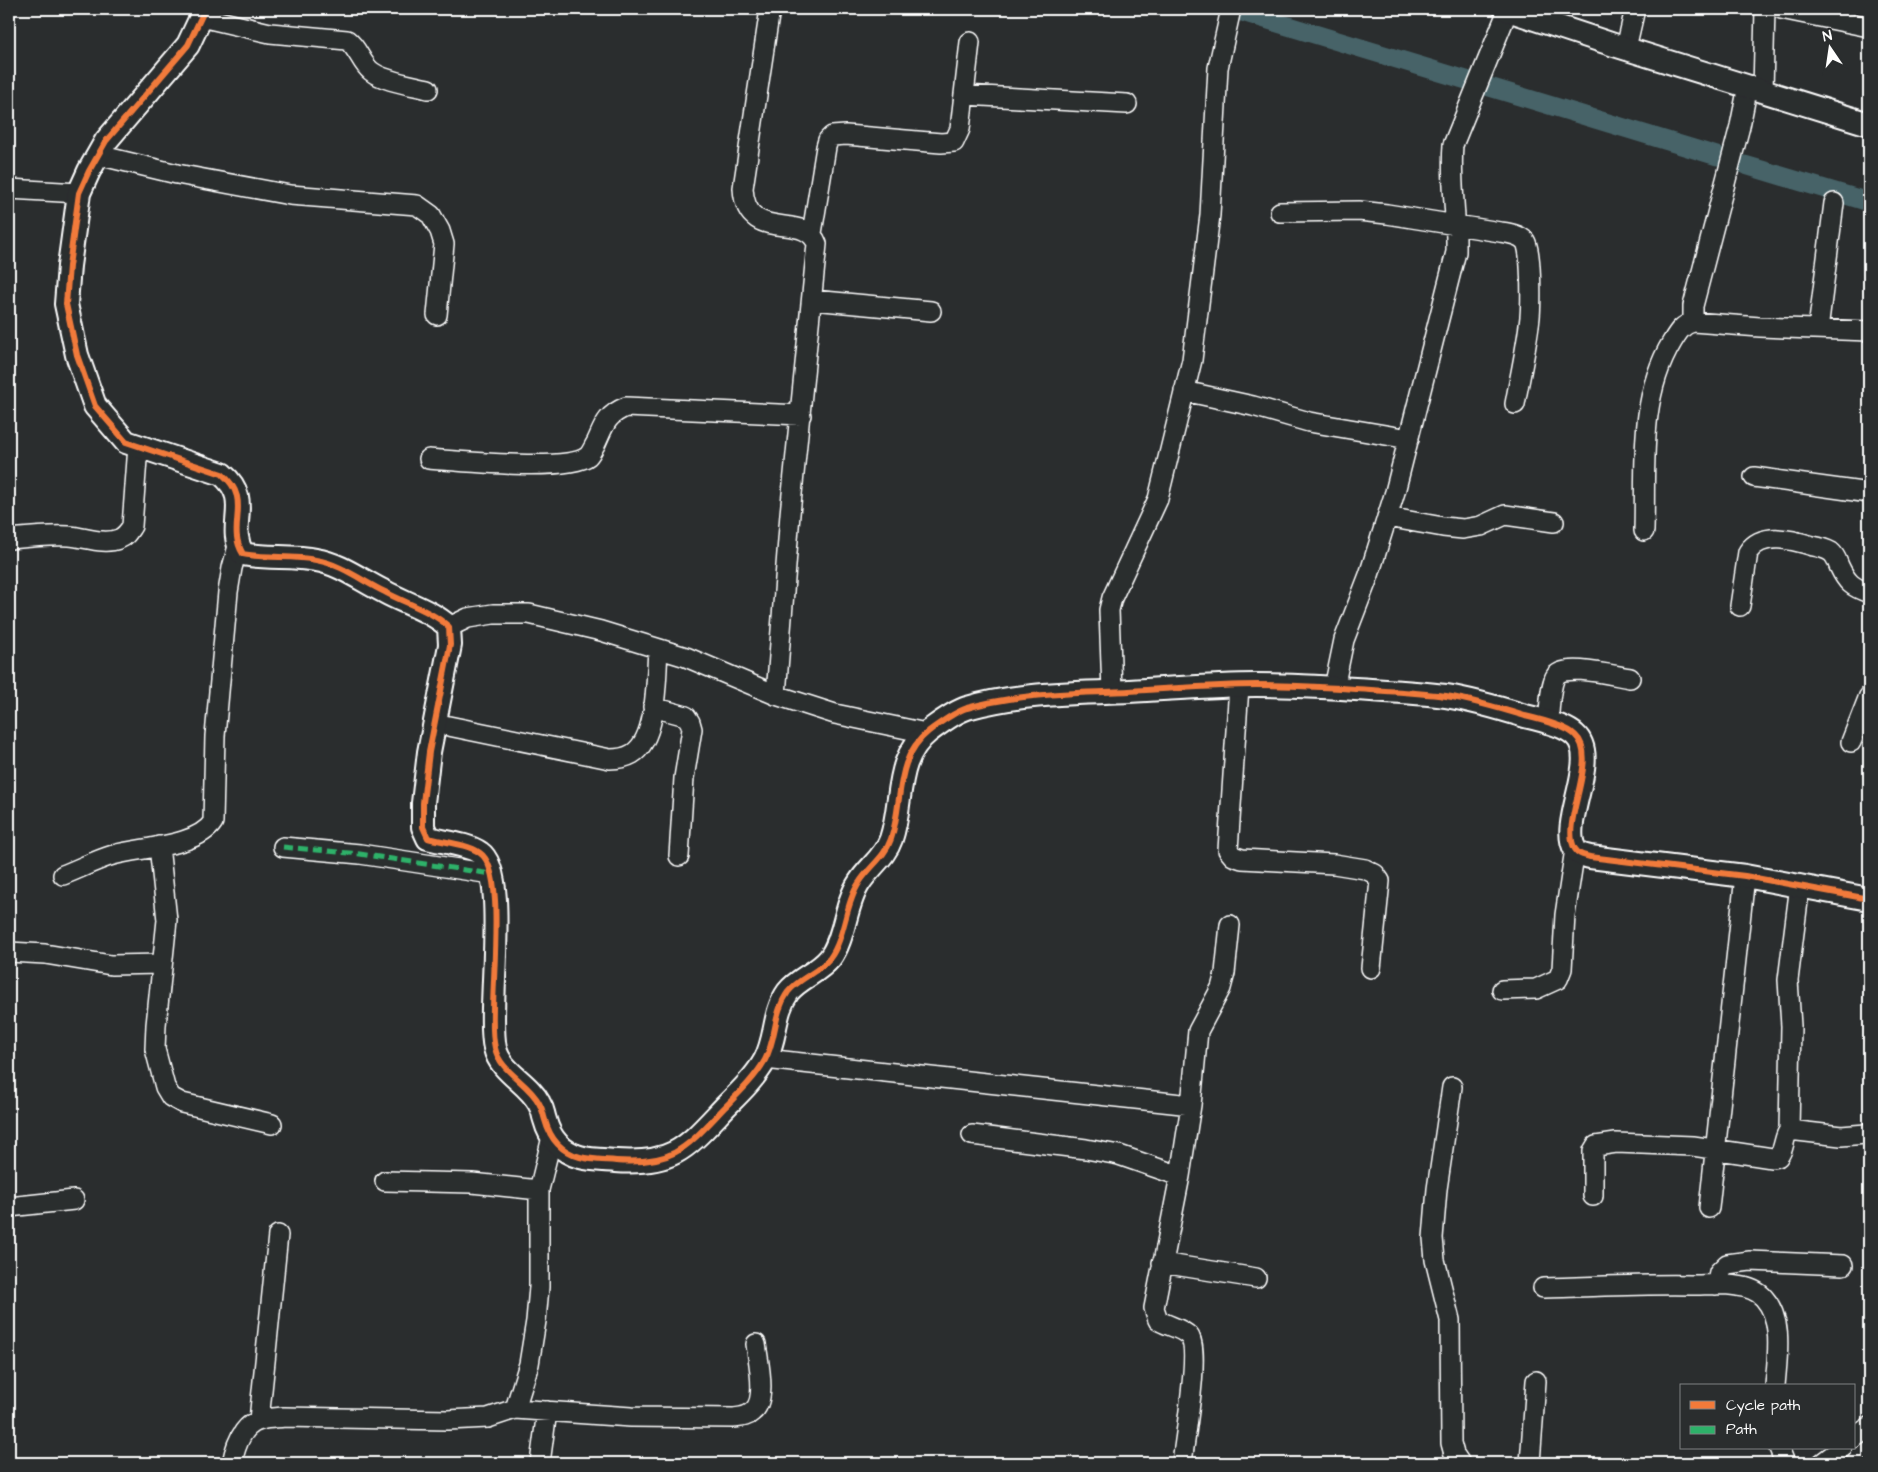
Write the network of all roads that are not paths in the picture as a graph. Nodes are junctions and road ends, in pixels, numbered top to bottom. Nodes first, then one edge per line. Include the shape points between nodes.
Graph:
1 (769, 9) edge
2 (1635, 9) edge
3 (1765, 9) edge
4 (1780, 9) edge
5 (204, 13) edge
6 (1229, 14) edge
7 (1505, 16) edge
8 (1869, 27) edge
9 (970, 42) dead end
10 (1626, 48) junction
11 (1756, 88) junction
12 (428, 89) dead end
13 (964, 94) junction
14 (1127, 104) dead end
15 (1869, 124) edge
16 (98, 155) junction
17 (9, 189) edge
18 (80, 193) junction
19 (1834, 203) dead end
20 (1280, 212) dead end
21 (1457, 226) junction
22 (812, 233) junction
23 (813, 300) junction
24 (931, 311) dead end
25 (437, 315) dead end
26 (1693, 322) junction
27 (1818, 329) junction
28 (1869, 331) edge
29 (1184, 390) junction
30 (1515, 404) dead end
31 (801, 415) junction
32 (1408, 439) junction
33 (138, 446) junction
34 (429, 459) dead end
35 (1754, 477) dead end
36 (1869, 493) edge
37 (1387, 516) junction
38 (1554, 522) dead end
39 (1644, 531) dead end
40 (10, 539) dead end
41 (238, 546) junction
42 (1869, 593) edge
43 (1740, 606) dead end
44 (449, 626) junction
45 (658, 649) junction
46 (1630, 678) dead end
47 (1239, 686) junction
48 (1334, 688) junction
49 (1112, 692) junction
50 (776, 695) junction
51 (1869, 696) edge
52 (653, 707) junction
53 (434, 723) junction
54 (1548, 724) junction
55 (926, 733) junction
56 (1852, 742) dead end
57 (159, 846) junction
58 (283, 847) dead end
59 (1575, 849) junction
60 (679, 856) dead end
61 (491, 874) junction
62 (63, 875) dead end
63 (1745, 876) junction
64 (1800, 885) junction
65 (1869, 898) edge
66 (1230, 925) dead end
67 (9, 952) edge
68 (162, 964) junction
69 (1371, 968) dead end
70 (1502, 990) dead end
71 (766, 1059) junction
72 (1452, 1087) dead end
73 (1191, 1105) junction
74 (272, 1124) dead end
75 (1789, 1130) junction
76 (1869, 1132) edge
77 (972, 1135) dead end
78 (552, 1137) junction
79 (1716, 1150) junction
80 (1180, 1176) junction
81 (385, 1181) dead end
82 (540, 1190) junction
83 (1593, 1196) dead end
84 (74, 1200) dead end
85 (9, 1207) edge
86 (1708, 1208) dead end
87 (278, 1235) dead end
88 (1162, 1263) junction
89 (1843, 1265) dead end
90 (1256, 1278) dead end
91 (1716, 1285) junction
92 (1543, 1288) dead end
93 (756, 1344) dead end
94 (1536, 1381) dead end
95 (1775, 1384) edge
96 (515, 1409) junction
97 (547, 1411) junction
98 (258, 1420) junction
99 (1869, 1427) edge
100 (1856, 1437) edge
101 (1780, 1450) edge
102 (1839, 1450) edge
103 (232, 1463) edge
104 (540, 1463) edge
105 (1182, 1463) edge
106 (1460, 1463) edge
107 (1530, 1463) edge
108 (1785, 1463) edge
109 (1822, 1463) edge

1 - 22 street via 743,198 747,210 760,221
2 - 10 street
3 - 11 street
4 - 8 street
5 - 12 street via 270,33 347,40 354,45 370,71
5 - 16 street via 188,45 106,141
6 - 29 street via 1218,68 1208,225 1192,360
7 - 10 street
7 - 21 street via 1452,145
9 - 13 street
10 - 11 street
11 - 15 street
11 - 26 street via 1740,126 1693,306
13 - 14 street
13 - 22 street via 960,129 954,142 832,136 826,147
16 - 18 street
16 - 25 street via 290,195 417,205 431,215 444,244
17 - 18 street
18 - 33 street via 66,304 77,355 95,406 126,442
19 - 27 street
20 - 21 street via 1359,211
21 - 30 street via 1516,235 1525,241 1528,249 1530,317
21 - 32 street via 1456,252
22 - 23 street via 817,244
23 - 24 street
23 - 31 street
26 - 27 street
26 - 39 street via 1678,331 1654,380 1646,446
27 - 28 street
29 - 32 street via 1309,422
29 - 49 street via 1158,499 1111,604
31 - 34 street via 626,407 608,418 590,455 582,460 528,465
31 - 50 street
32 - 37 street
33 - 40 street via 132,526 126,536 104,541 70,536
33 - 41 street via 222,474 231,481 238,499
35 - 36 street
37 - 38 street via 1463,529 1481,526 1505,515
37 - 48 street via 1344,640
41 - 44 street via 244,554 253,556 300,557 342,568
41 - 57 street via 228,592 215,736 212,822 208,830 188,840
42 - 43 street via 1846,580 1831,552 1798,541 1768,539 1759,541 1748,552
44 - 45 street via 468,618 494,614 529,614
44 - 53 street via 450,645
45 - 50 street
45 - 52 street
46 - 54 street via 1560,671 1554,683
47 - 48 street
47 - 49 street
47 - 69 street via 1228,850 1242,859 1334,864 1375,874 1380,881
48 - 54 street via 1450,697
49 - 55 street via 1041,694 1002,700 962,709
50 - 55 street via 835,714
51 - 56 street
52 - 53 street via 651,723 642,745 623,758 610,759
52 - 60 street via 686,716 692,729 684,778
53 - 61 street via 423,804 423,828 428,838 478,851 485,856
54 - 59 street via 1574,734 1582,744 1580,792 1572,825
55 - 71 street via 909,753 890,844 859,883 833,954 786,995 778,1010
57 - 62 street via 110,856
57 - 68 street via 167,920
58 - 61 street via 360,854
59 - 63 street via 1590,858
59 - 70 street via 1565,915 1562,969 1558,979 1536,989
61 - 78 street via 496,910 495,1051 503,1066 519,1079 542,1107
63 - 64 street
63 - 79 street
64 - 65 street
64 - 75 street via 1788,980 1791,1026
66 - 73 street via 1221,988 1198,1032
67 - 68 street via 45,954 111,965
68 - 74 street via 155,1049 171,1097
71 - 73 street
71 - 78 street via 693,1141 668,1157 645,1162 580,1158 560,1148
72 - 106 street via 1433,1238 1435,1260 1450,1320 1451,1443
73 - 80 street
75 - 76 street via 1841,1136
75 - 79 street via 1778,1157
77 - 80 street via 1119,1155
78 - 82 street
79 - 83 street via 1625,1143 1596,1146 1592,1161
79 - 86 street
80 - 88 street
81 - 82 street via 472,1183
82 - 96 street via 536,1321 530,1364
84 - 85 street
87 - 98 street
88 - 90 street
88 - 105 street via 1154,1308 1158,1320 1189,1336 1194,1350
89 - 91 street via 1727,1264 1719,1272
91 - 92 street
91 - 95 street via 1753,1289 1770,1306 1778,1341
93 - 97 street via 761,1395 754,1411 745,1417 631,1417
94 - 107 street
96 - 97 street
96 - 98 street via 488,1418 448,1420 327,1417
97 - 104 street
98 - 103 street via 245,1430 236,1446
99 - 100 street
101 - 108 street
102 - 109 street

